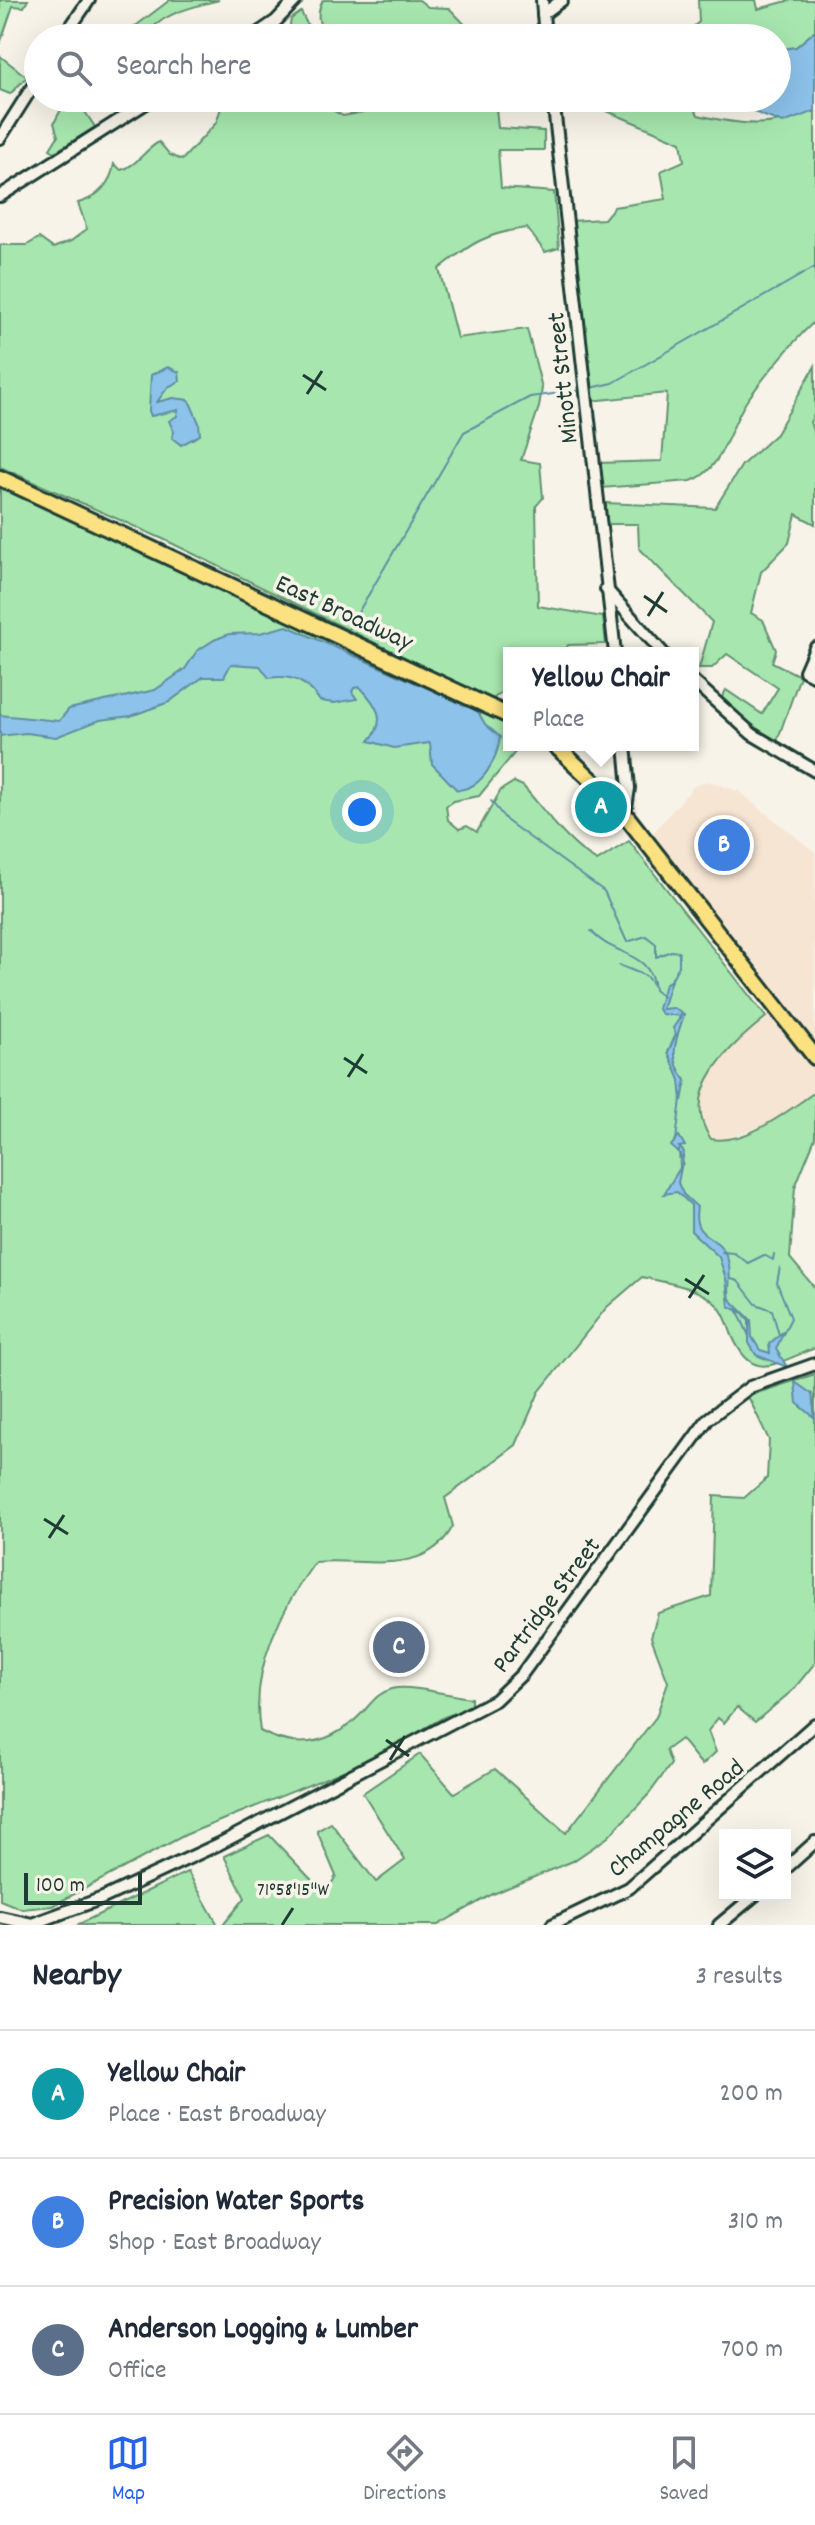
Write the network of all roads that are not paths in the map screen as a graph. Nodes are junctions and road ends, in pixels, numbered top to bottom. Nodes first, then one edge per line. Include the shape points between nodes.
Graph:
1 (89, 0) edge
2 (296, 0) edge
3 (542, 0) edge
4 (562, 0) edge
5 (543, 14) junction
6 (73, 24) edge
7 (272, 24) edge
8 (544, 24) edge
9 (24, 100) edge
10 (132, 112) edge
11 (555, 112) edge
12 (0, 138) edge
13 (0, 196) edge
14 (0, 478) edge
15 (606, 589) junction
16 (614, 647) edge
17 (658, 647) edge
18 (815, 648) edge
19 (815, 676) edge
20 (699, 686) edge
21 (503, 713) edge
22 (562, 751) edge
23 (626, 751) edge
24 (814, 766) edge
25 (625, 814) junction
26 (815, 1057) edge
27 (815, 1364) edge
28 (815, 1724) edge
29 (815, 1842) edge
30 (791, 1864) edge
31 (748, 1901) edge
32 (0, 1917) edge
33 (552, 1925) edge
34 (719, 1925) edge

1 - 6 street
2 - 7 street
3 - 5 street
4 - 5 street
5 - 8 street
9 - 12 street
10 - 13 street
11 - 15 street, Minott Street
14 - 21 main road, East Broadway
15 - 16 street, Minott Street
15 - 17 street
18 - 19 street via 805,671
20 - 24 street via 752,734
22 - 25 main road
23 - 25 street
25 - 26 main road
27 - 32 street, Partridge Street via 750,1387 708,1419 522,1674 495,1700 421,1742 103,1898 32,1924
28 - 33 street, Champagne Road via 629,1888
29 - 30 street
31 - 34 street

